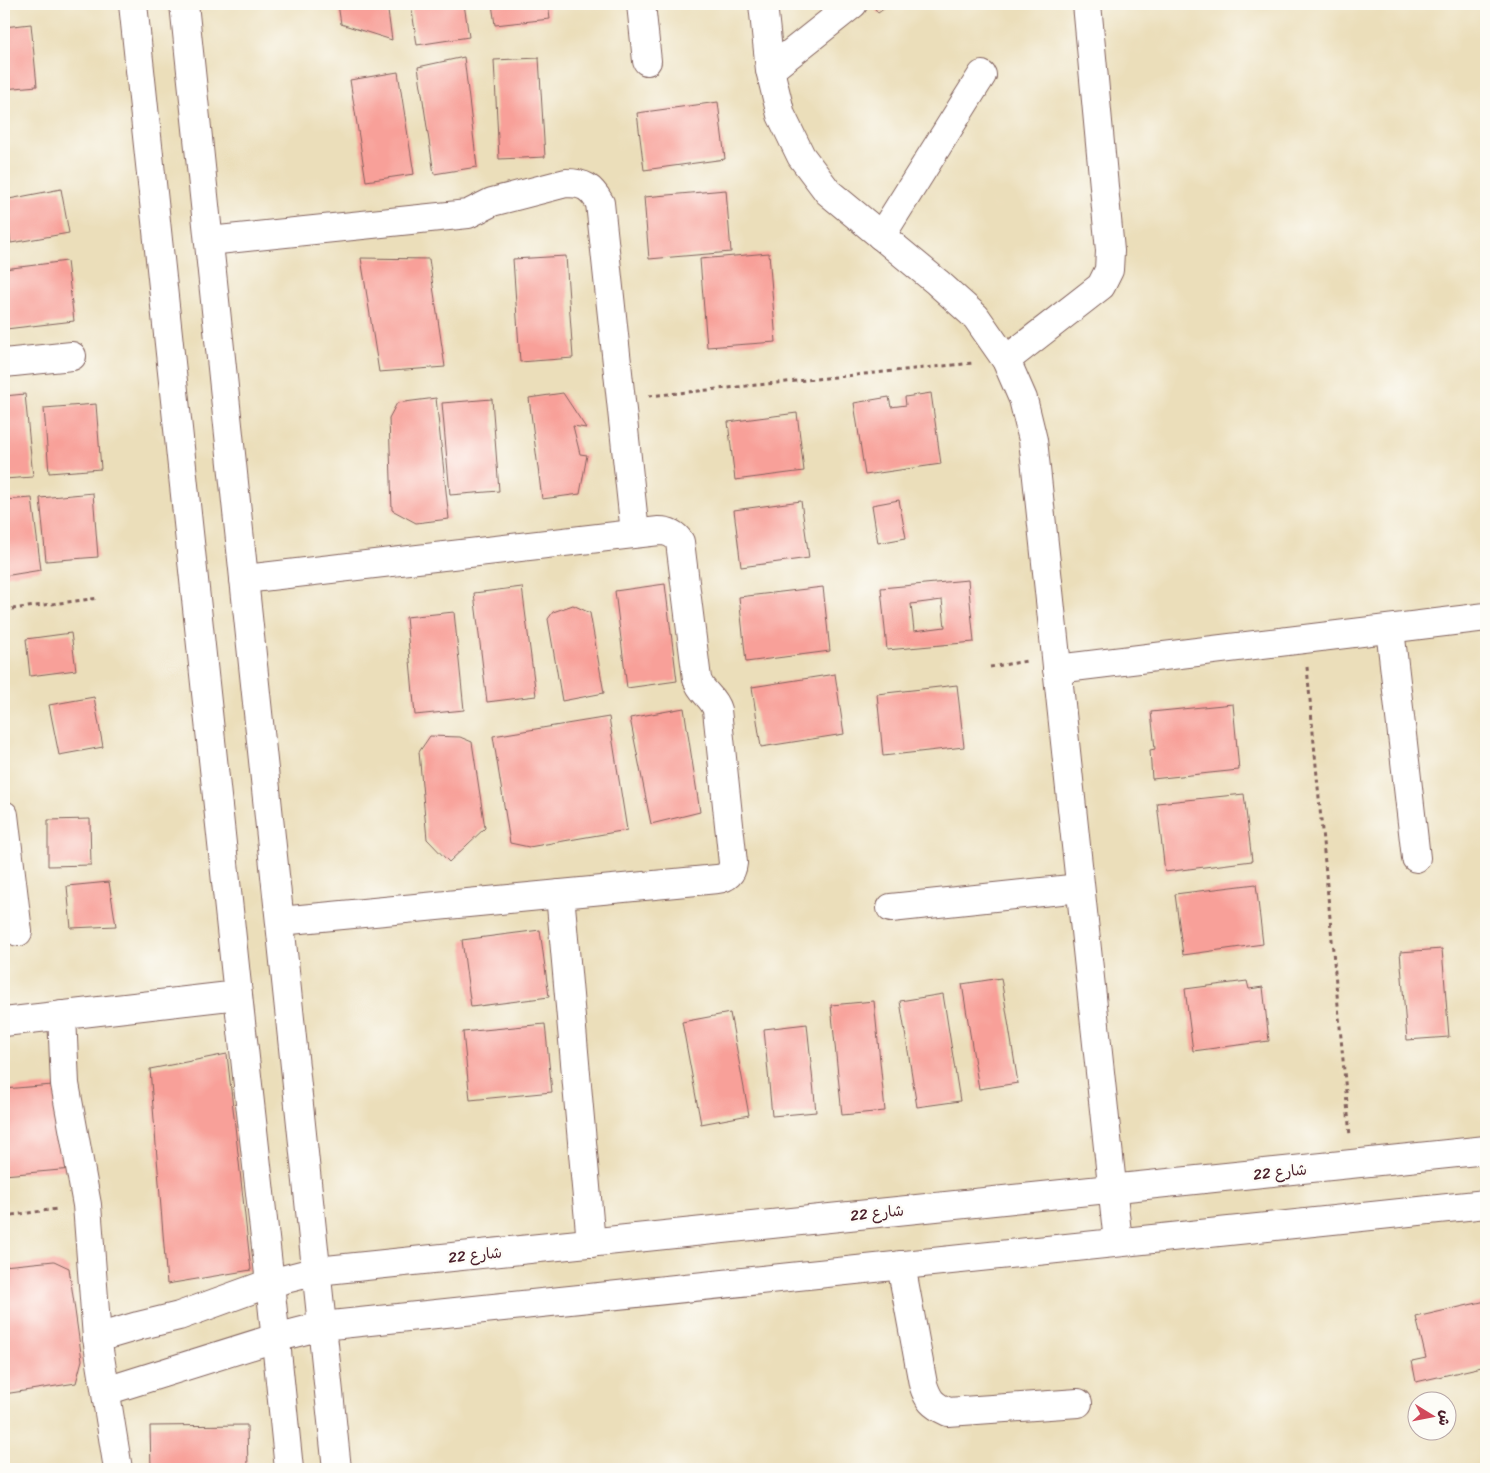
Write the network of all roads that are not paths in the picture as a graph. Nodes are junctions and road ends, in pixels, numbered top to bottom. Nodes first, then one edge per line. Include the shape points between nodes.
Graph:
1 (133, 4) edge
2 (184, 4) edge
3 (641, 4) edge
4 (763, 4) edge
5 (853, 4) edge
6 (1087, 4) edge
7 (647, 61) dead end
8 (770, 70) junction
9 (982, 75) dead end
10 (882, 236) junction
11 (209, 241) junction
12 (72, 356) dead end
13 (1006, 360) junction
14 (4, 362) edge
15 (635, 533) junction
16 (244, 579) junction
17 (1486, 617) edge
18 (1390, 629) junction
19 (1056, 663) junction
20 (4, 815) edge
21 (1416, 858) dead end
22 (1080, 888) junction
23 (560, 894) junction
24 (891, 908) dead end
25 (280, 921) junction
26 (18, 932) dead end
27 (238, 996) junction
28 (62, 1015) junction
29 (4, 1022) edge
30 (1486, 1150) edge
31 (1112, 1189) junction
32 (1486, 1204) edge
33 (1118, 1242) junction
34 (591, 1243) junction
35 (901, 1265) junction
36 (317, 1271) junction
37 (270, 1283) junction
38 (322, 1326) junction
39 (97, 1338) junction
40 (276, 1338) junction
41 (106, 1391) junction
42 (1078, 1403) dead end
43 (118, 1469) edge
44 (289, 1469) edge
45 (337, 1469) edge

1 - 27 street
2 - 11 street
3 - 7 street
4 - 8 street
5 - 8 street
6 - 13 street via 1110,251 1109,270 1101,286
8 - 10 street via 781,115 801,156 828,192
9 - 10 street
10 - 13 street via 976,316
11 - 15 street via 468,214 492,202 566,183 587,186 600,202
11 - 16 street
12 - 14 street
13 - 19 street via 1023,399 1033,440
15 - 16 street
15 - 23 street via 665,531 680,542 697,679 717,710 732,870 717,880
16 - 25 street
17 - 18 street
18 - 19 street
18 - 21 street
19 - 22 street
20 - 26 street
22 - 24 street
22 - 31 street
23 - 25 street
23 - 34 street
25 - 36 street
27 - 28 street
27 - 37 street
28 - 29 street
28 - 39 street via 65,1084 87,1205
30 - 31 street, شارع 22
31 - 33 street
31 - 34 street, شارع 22
32 - 33 street
33 - 35 street
34 - 36 street, شارع 22
35 - 38 street
35 - 42 street via 923,1384 927,1397 936,1406 948,1412
36 - 37 street, شارع 22
36 - 38 street
37 - 39 street, شارع 22 via 179,1316
37 - 40 street
38 - 40 street
38 - 45 street
39 - 41 street
40 - 41 street
40 - 44 street
41 - 43 street

